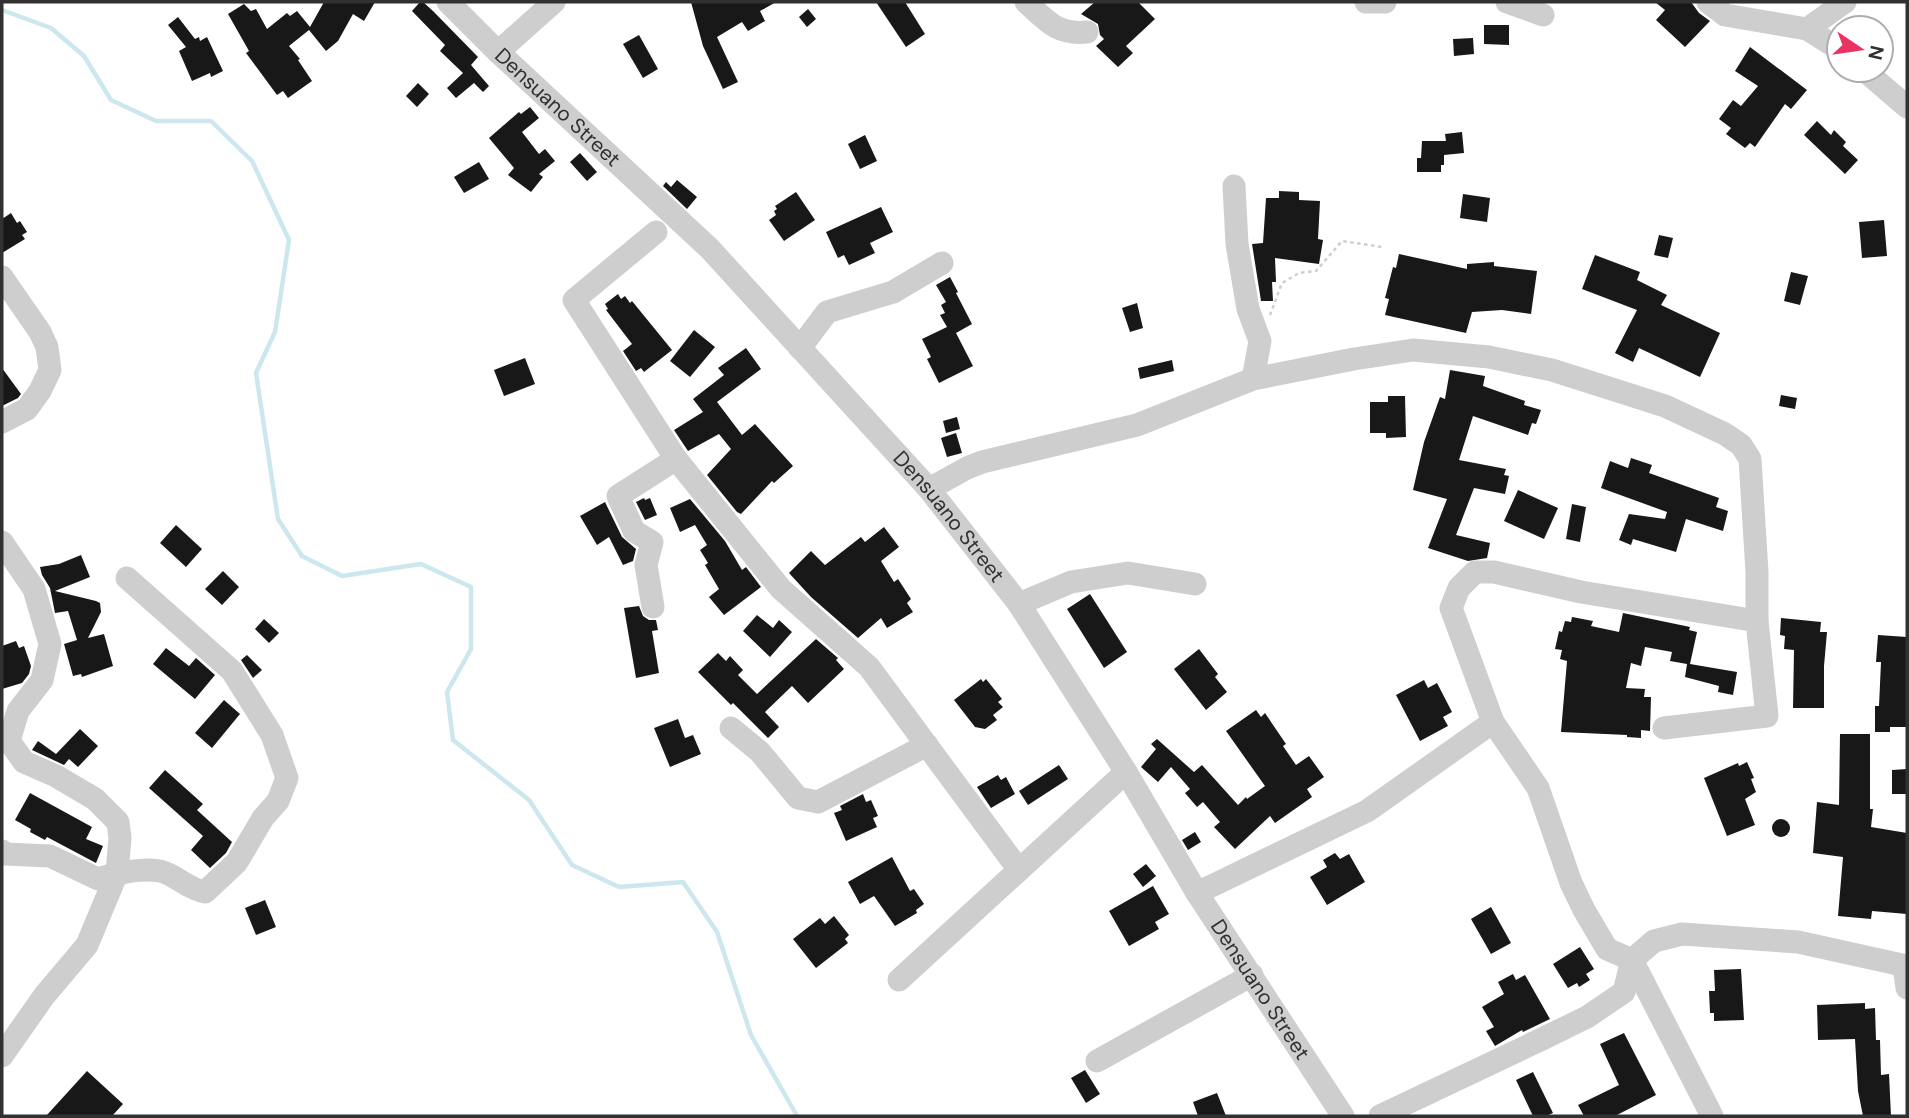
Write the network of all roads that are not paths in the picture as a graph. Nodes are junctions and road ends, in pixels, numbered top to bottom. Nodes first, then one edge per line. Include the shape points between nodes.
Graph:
1 (448, 2) edge
2 (554, 2) edge
3 (1027, 2) edge
4 (1366, 2) edge
5 (1385, 2) edge
6 (1507, 2) edge
7 (1708, 2) edge
8 (1843, 3) edge
9 (1543, 15) dead end
10 (1807, 29) junction
11 (1087, 32) dead end
12 (1825, 40) edge
13 (498, 52) junction
14 (1880, 84) edge
15 (1907, 107) edge
16 (1234, 186) dead end
17 (656, 232) dead end
18 (942, 264) dead end
19 (2, 277) edge
20 (800, 348) junction
21 (1252, 379) junction
22 (2, 422) edge
23 (676, 458) junction
24 (929, 489) junction
25 (2, 542) edge
26 (127, 578) dead end
27 (1195, 584) dead end
28 (1019, 604) junction
29 (653, 607) dead end
30 (1756, 621) junction
31 (1493, 722) junction
32 (731, 728) dead end
33 (1664, 728) dead end
34 (927, 746) junction
35 (1126, 772) junction
36 (2, 851) edge
37 (1019, 870) junction
38 (117, 873) junction
39 (1197, 893) junction
40 (1632, 960) junction
41 (1906, 974) edge
42 (1252, 975) junction
43 (899, 980) dead end
44 (2, 1056) edge
45 (1097, 1061) dead end
46 (1343, 1116) edge
47 (1380, 1116) edge
48 (1712, 1116) edge

1 - 13 street, Densuano Street
2 - 13 street
3 - 11 street via 1048,22 1070,34
4 - 5 street
6 - 9 street
7 - 10 street via 1725,15
8 - 10 street
10 - 12 street
13 - 20 street, Densuano Street via 710,249
14 - 15 street
16 - 21 street via 1237,244 1248,309 1261,341
17 - 23 street via 574,300
18 - 20 street via 893,292 827,312
19 - 22 street via 40,332 50,370 27,409
20 - 24 street, Densuano Street
21 - 24 street via 1137,425 982,462
21 - 30 street via 1413,350 1489,357 1552,370 1665,406 1725,434 1741,445 1749,459
23 - 29 street via 618,496 634,531 652,542 646,565
23 - 34 street via 781,589 869,667
24 - 28 street, Densuano Street
25 - 38 street via 34,589 50,644 42,680 18,711 9,741 23,762 94,799 118,822
26 - 38 street via 232,671 272,735 287,778 278,801 237,862 205,892 161,871
27 - 28 street via 1128,573 1071,582
28 - 35 street, Densuano Street
30 - 31 street via 1475,572 1459,588 1451,608
30 - 33 street via 1767,716
31 - 39 street via 1367,811
31 - 40 street via 1538,788 1571,883 1590,920 1607,949
32 - 34 street via 760,752 798,798 818,802
34 - 37 street
35 - 37 street
35 - 39 street, Densuano Street
36 - 38 street via 50,856 98,878
37 - 43 street
38 - 44 street via 87,945
39 - 42 street, Densuano Street
40 - 41 street via 1654,941 1682,934 1798,942
40 - 47 street via 1624,992 1587,1017
40 - 48 street
42 - 45 street
42 - 46 street, Densuano Street

